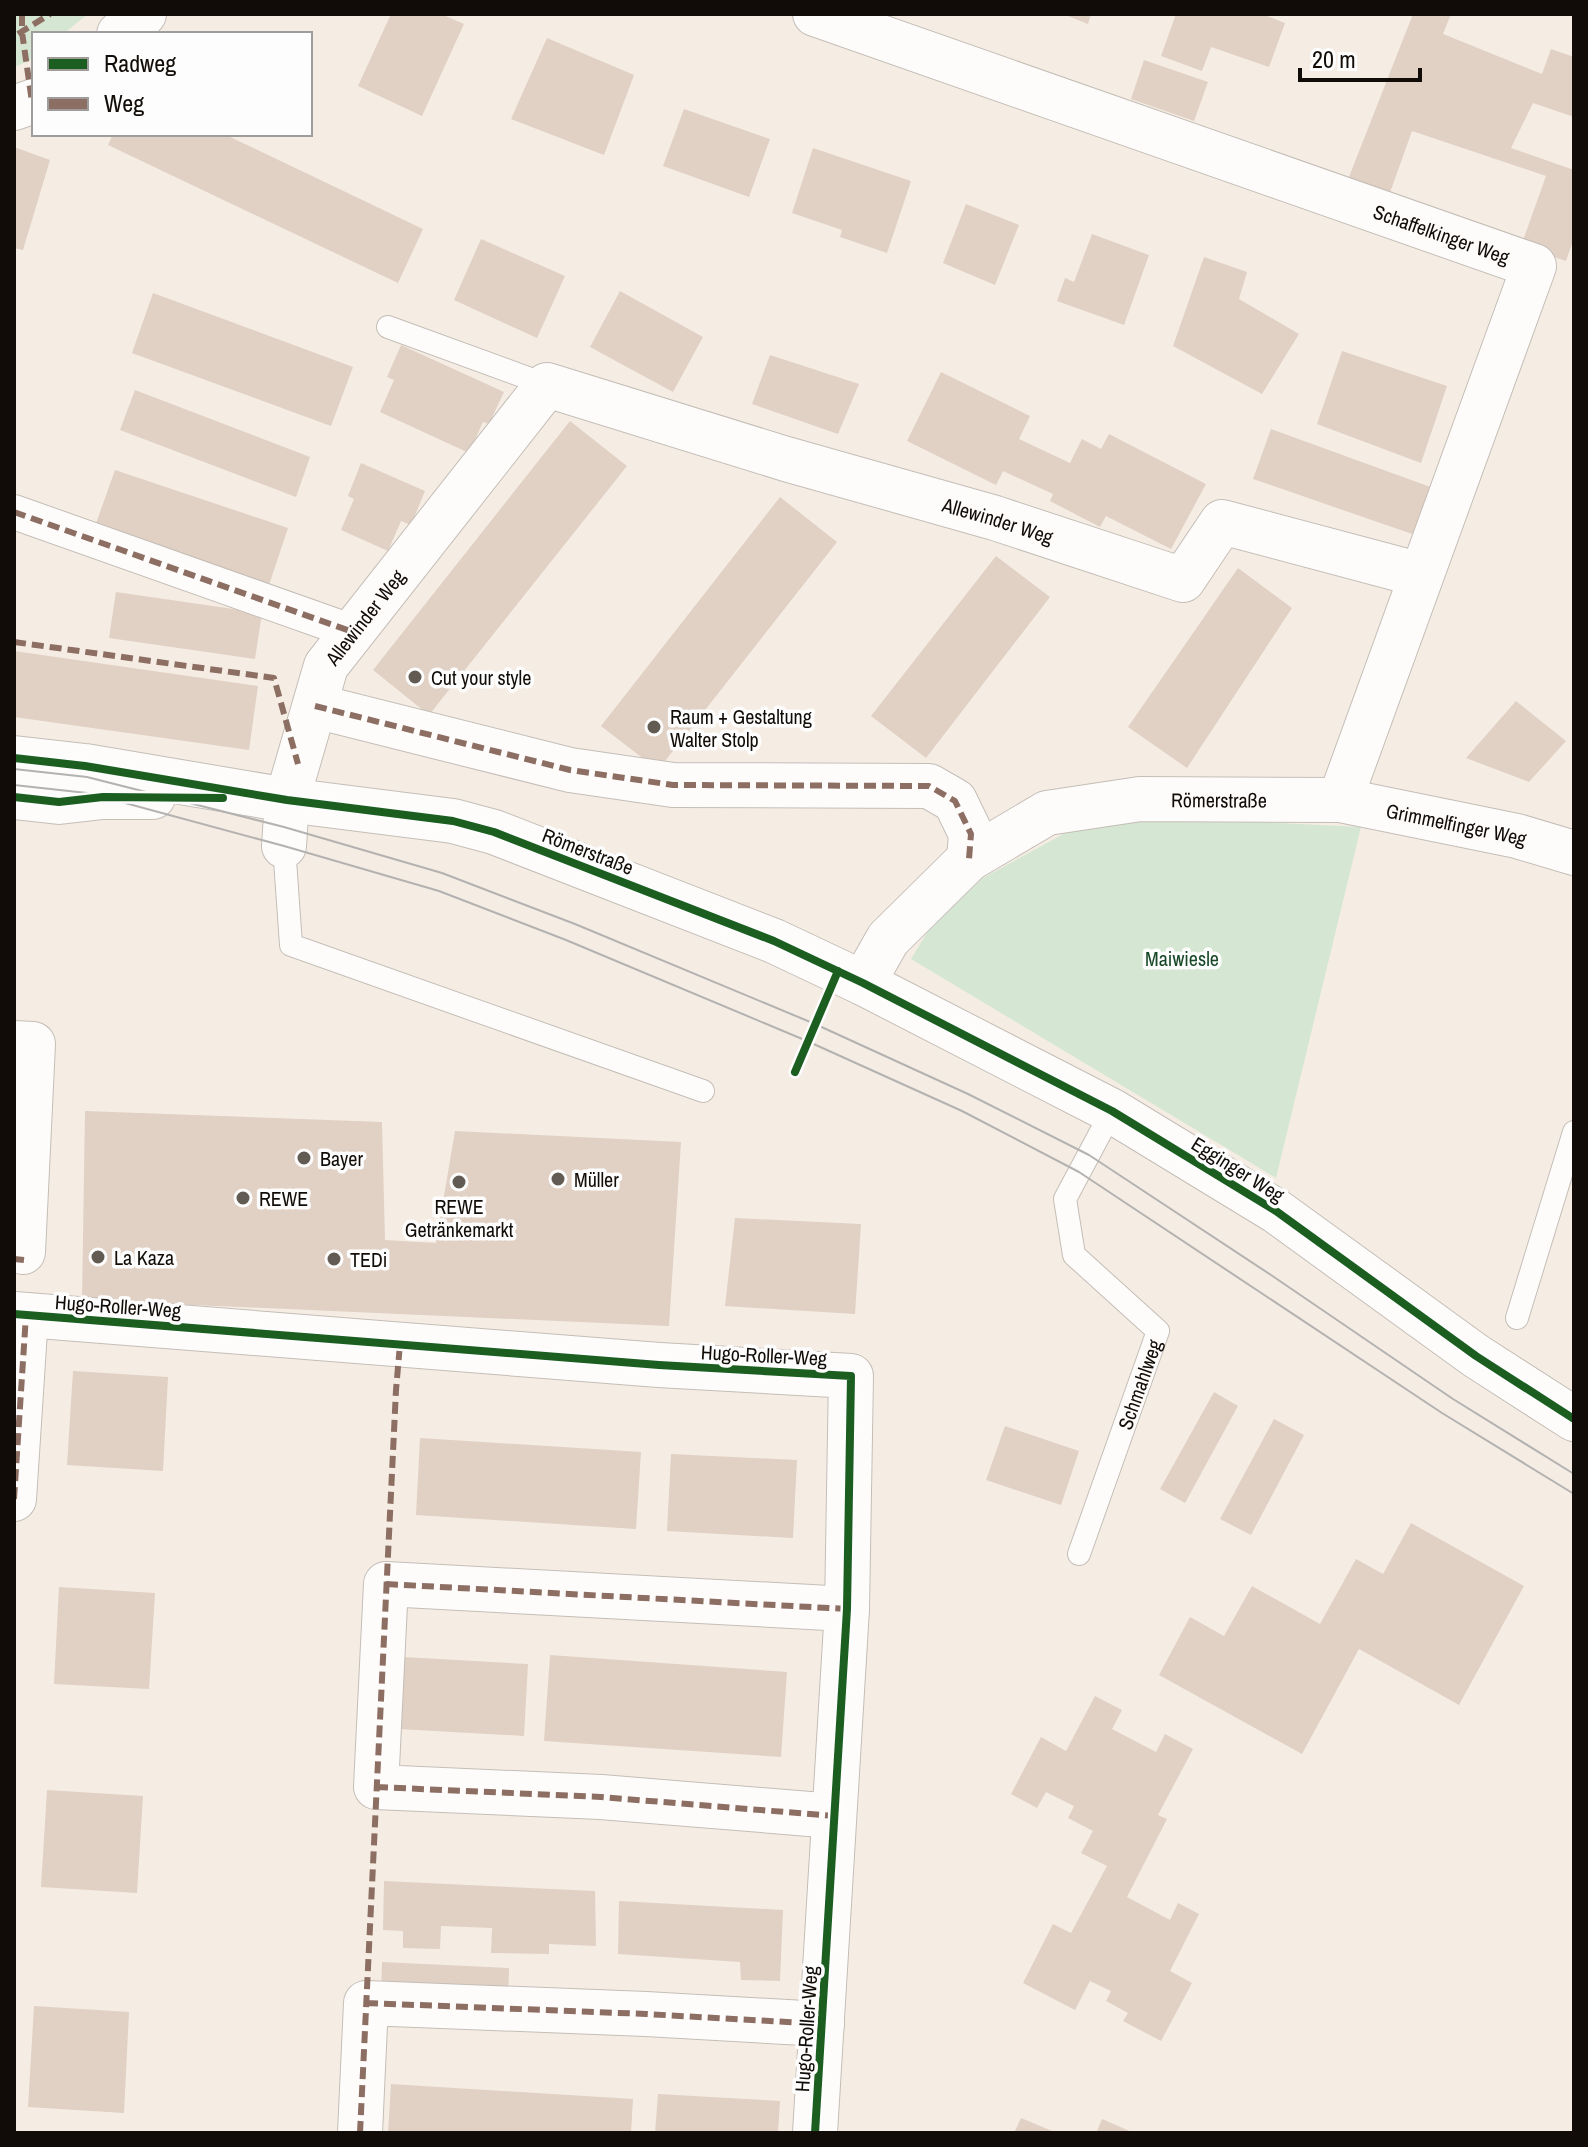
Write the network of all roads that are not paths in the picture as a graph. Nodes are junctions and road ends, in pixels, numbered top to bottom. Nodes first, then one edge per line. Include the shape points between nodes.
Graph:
1 (144, 14) edge
2 (815, 14) edge
3 (122, 32) edge
4 (388, 327) dead end
5 (547, 385) junction
6 (14, 512) edge
7 (1421, 575) junction
8 (353, 632) junction
9 (315, 706) junction
10 (14, 758) edge
11 (14, 797) edge
12 (287, 800) junction
13 (1340, 800) junction
14 (284, 846) joint
15 (1574, 853) edge
16 (969, 859) junction
17 (863, 983) junction
18 (14, 1043) edge
19 (703, 1091) dead end
20 (1112, 1111) junction
21 (1574, 1132) edge
22 (1567, 1182) edge
23 (23, 1252) dead end
24 (20, 1314) edge
25 (1517, 1318) dead end
26 (1574, 1419) edge
27 (14, 1499) edge
28 (1079, 1554) dead end
29 (847, 1609) junction
30 (834, 1816) junction
31 (822, 2024) junction
32 (360, 2133) edge
33 (815, 2133) edge

1 - 3 street
2 - 7 street, Schaffelkinger Weg via 1534,266
4 - 5 lane, Allewinder Weg
5 - 7 street, Allewinder Weg via 995,518 1183,580 1222,522
5 - 8 street, Allewinder Weg
6 - 8 street
7 - 13 street, Schaffelkinger Weg
8 - 9 street, Allewinder Weg via 326,666
9 - 12 street, Allewinder Weg
9 - 16 street via 570,770 673,785 929,786 955,801 971,834
10 - 12 street, Römerstraße
11 - 12 street, Römerstraße via 59,802 103,797
12 - 14 street
12 - 17 street, Römerstraße via 453,821 494,832 774,941
13 - 15 street, Grimmelfinger Weg
13 - 16 street, Römerstraße via 1140,799 1047,813
14 - 19 lane via 291,945
16 - 17 street, Römerstraße via 888,939
17 - 20 street, Egginger Weg
18 - 23 street via 33,1044
20 - 26 street, Egginger Weg via 1276,1211 1476,1356
20 - 28 lane, Schmahlweg via 1065,1199 1074,1255 1158,1331
21 - 22 lane
22 - 25 lane
24 - 27 street
24 - 29 street, Hugo-Roller-Weg via 851,1376
29 - 30 street, Hugo-Roller-Weg
29 - 30 street via 386,1584 376,1787 601,1797
30 - 31 street, Hugo-Roller-Weg
31 - 32 street, Hugo-Roller-Weg via 366,2003
31 - 33 street, Hugo-Roller-Weg

